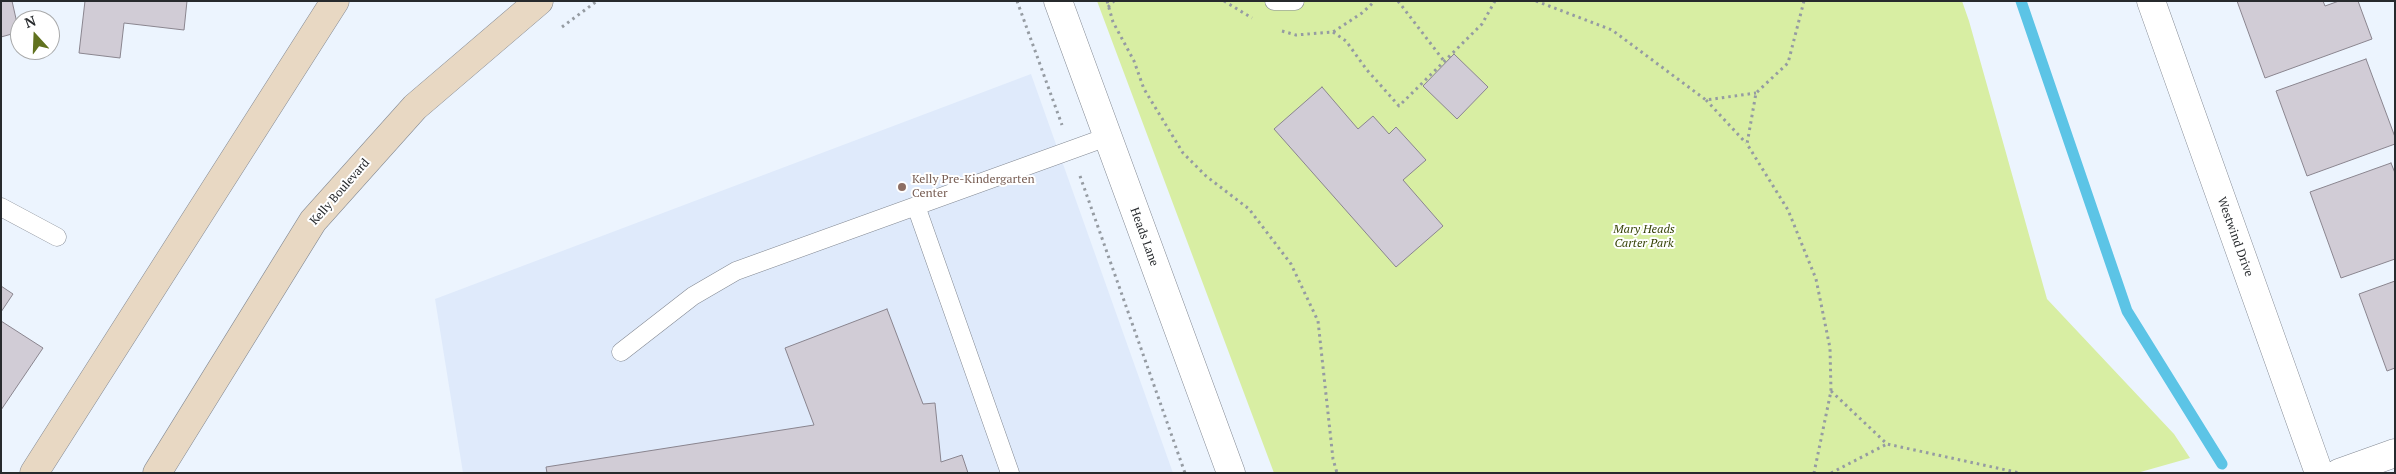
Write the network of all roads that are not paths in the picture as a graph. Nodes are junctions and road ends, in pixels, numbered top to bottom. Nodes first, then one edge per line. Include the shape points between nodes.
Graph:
1 (335, 1) edge
2 (539, 1) edge
3 (1058, 1) edge
4 (1274, 1) edge
5 (1295, 1) edge
6 (2151, 1) edge
7 (1108, 137) junction
8 (916, 206) junction
9 (1, 207) edge
10 (57, 237) dead end
11 (621, 352) dead end
12 (2395, 453) edge
13 (34, 473) edge
14 (157, 473) edge
15 (1010, 473) edge
16 (1231, 473) edge
17 (2319, 473) edge
18 (2339, 473) edge

1 - 13 main road
2 - 14 main road, Kelly Boulevard via 415,107 313,221
3 - 7 street, Heads Lane
4 - 5 lane
6 - 17 street, Westwind Drive
7 - 8 lane
7 - 16 street, Heads Lane
8 - 11 lane via 736,271 693,296
8 - 15 lane
9 - 10 lane
12 - 18 street

